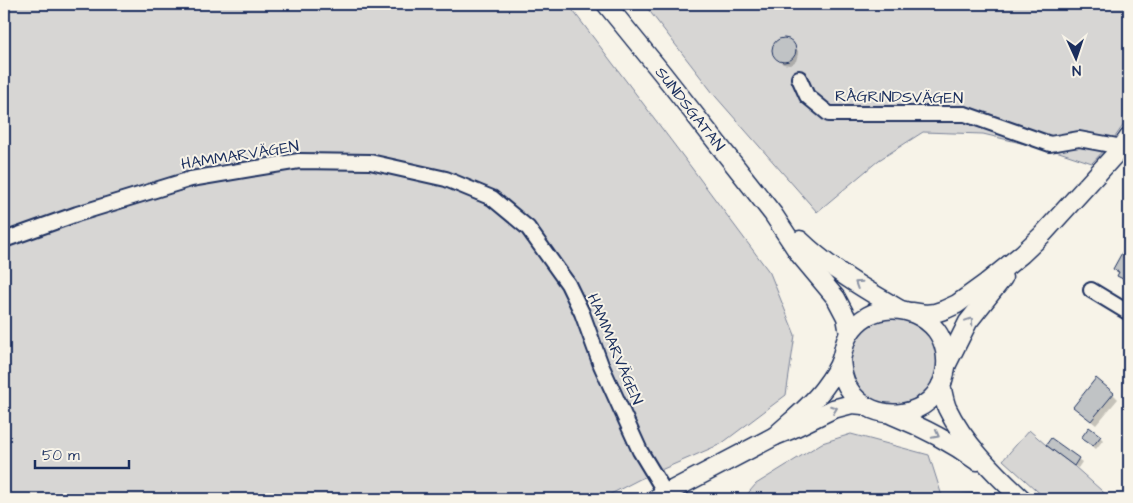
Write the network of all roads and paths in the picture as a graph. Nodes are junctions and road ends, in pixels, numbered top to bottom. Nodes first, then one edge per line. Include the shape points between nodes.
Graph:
1 (606, 4) edge
2 (799, 78) dead end
3 (1127, 145) edge
4 (773, 214) junction
5 (4, 240) edge
6 (1022, 254) junction
7 (1091, 290) dead end
8 (906, 311) junction
9 (1129, 312) edge
10 (849, 334) junction
11 (841, 360) junction
12 (946, 364) junction
13 (941, 385) junction
14 (863, 405) junction
15 (892, 414) junction
16 (775, 436) junction
17 (1000, 477) junction
18 (663, 498) edge
19 (1022, 499) edge

1 - 4 main road, SUNDSGATAN
2 - 3 street, RÅGRINDSVÄGEN via 808,96 830,114 965,114 1050,144 1080,139
3 - 6 main road
8 -> 4 main road, SUNDSGATAN via 832,267
4 - 10 main road, SUNDSGATAN via 800,255 839,303
5 - 18 street, HAMMARVÄGEN via 191,179 298,161 370,162 446,179 492,198 528,228 568,284 601,365
6 - 8 main road via 957,304 935,313
12 -> 6 main road via 968,322
7 - 9 street
8 - 10 main road via 888,309 871,314 856,324
8 - 12 main road via 922,317 938,333
10 - 11 main road
11 - 14 main road via 844,380
11 - 16 main road via 812,404
12 - 13 main road
13 - 15 main road via 921,407
13 - 17 main road via 946,407 953,418 980,456
14 - 15 main road
16 -> 14 main road via 833,408
15 -> 17 main road via 955,446
16 - 18 main road
17 - 19 main road

